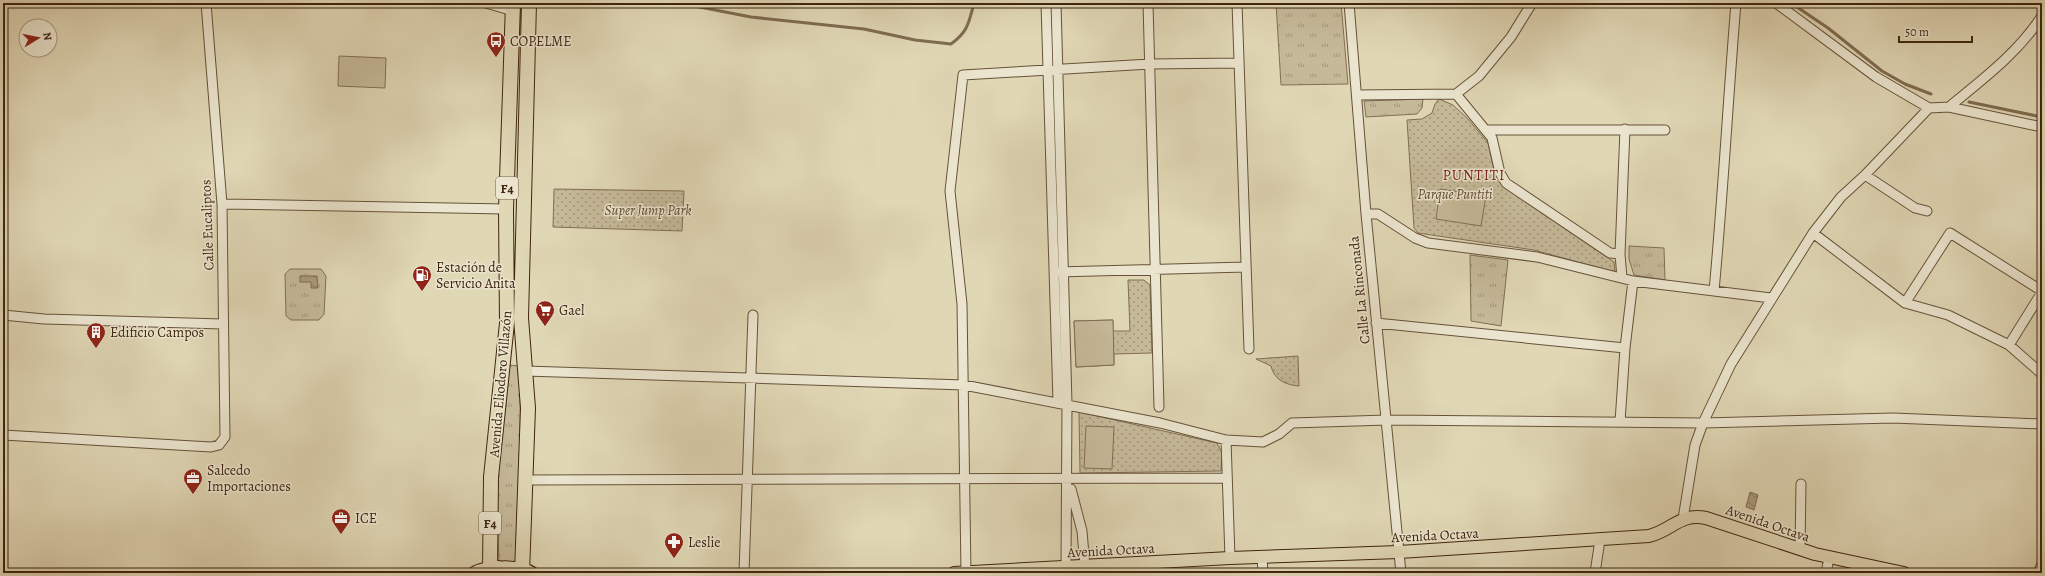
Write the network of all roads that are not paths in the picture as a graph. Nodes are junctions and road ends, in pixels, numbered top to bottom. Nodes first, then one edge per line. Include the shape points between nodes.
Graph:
1 (206, 3) edge
2 (486, 3) edge
3 (529, 3) edge
4 (1046, 3) edge
5 (1056, 3) edge
6 (1148, 3) edge
7 (1237, 3) edge
8 (1349, 3) edge
9 (1532, 3) edge
10 (1736, 3) edge
11 (1776, 3) edge
12 (513, 7) edge
13 (2042, 16) edge
14 (1239, 63) junction
15 (1150, 64) junction
16 (1048, 69) junction
17 (1058, 69) junction
18 (1456, 94) junction
19 (1356, 95) junction
20 (1949, 107) junction
21 (1929, 108) junction
22 (2042, 127) edge
23 (1625, 129) junction
24 (1486, 130) junction
25 (1665, 130) dead end
26 (1864, 175) junction
27 (222, 204) junction
28 (506, 209) junction
29 (1927, 211) dead end
30 (1366, 214) junction
31 (1813, 233) junction
32 (1620, 254) junction
33 (1246, 267) junction
34 (1156, 271) junction
35 (1054, 272) junction
36 (1063, 272) junction
37 (1622, 278) junction
38 (1633, 281) junction
39 (1714, 291) junction
40 (2042, 292) edge
41 (1771, 298) junction
42 (1906, 303) junction
43 (3, 315) edge
44 (753, 315) dead end
45 (1376, 322) junction
46 (224, 324) junction
47 (2009, 345) junction
48 (1625, 348) junction
49 (1249, 349) dead end
50 (526, 370) junction
51 (2042, 374) edge
52 (750, 377) junction
53 (964, 385) junction
54 (1063, 403) junction
55 (1159, 407) dead end
56 (1387, 420) junction
57 (1620, 422) junction
58 (1703, 423) junction
59 (2042, 424) edge
60 (3, 435) edge
61 (1226, 440) junction
62 (965, 478) junction
63 (1068, 478) junction
64 (1226, 478) junction
65 (525, 480) junction
66 (747, 480) junction
67 (1801, 484) dead end
68 (1683, 519) junction
69 (1600, 540) junction
70 (1800, 549) junction
71 (1399, 552) junction
72 (1230, 558) junction
73 (1262, 558) junction
74 (1829, 558) junction
75 (2042, 564) edge
76 (1066, 567) junction
77 (1085, 567) junction
78 (495, 571) edge
79 (525, 572) edge
80 (474, 573) edge
81 (744, 573) edge
82 (954, 573) edge
83 (966, 573) edge
84 (1263, 573) edge
85 (1401, 573) edge
86 (1595, 573) edge
87 (1826, 573) edge
88 (1904, 573) edge
89 (2038, 573) edge

1 - 27 street, Calle Eucaliptos
2 - 12 street
3 - 50 highway, Avenida Eliodoro Villazón / F4 via 521,318
4 - 16 street
5 - 17 street
6 - 15 street
7 - 14 street
8 - 19 street, Calle La Rinconada
9 - 18 street via 1511,37 1479,76
10 - 39 street via 1724,193
11 - 21 street via 1876,78
12 - 28 highway, Avenida Eliodoro Villazón / F4
13 - 20 street via 2028,38
14 - 15 street
14 - 33 street
15 - 17 street
15 - 34 street
16 - 17 street
16 - 35 street
16 - 53 street via 963,75 950,191 962,304
17 - 36 street
18 - 19 street
18 - 24 street
19 - 30 street, Calle La Rinconada
20 - 21 street
20 - 22 street
21 - 26 street
23 - 24 street
23 - 25 street
23 - 32 street
24 - 32 street via 1492,138 1500,173 1506,183 1610,253
26 - 29 street via 1915,208
26 - 31 street via 1841,197
27 - 28 street
27 - 46 street, Calle Eucaliptos
28 - 78 highway, Avenida Eliodoro Villazón / F4 via 507,323 491,477
30 - 37 street via 1378,214 1415,238 1428,243 1537,257
30 - 45 street, Calle La Rinconada
31 - 41 street
31 - 42 street
32 - 37 street
33 - 34 street
33 - 49 street
34 - 36 street
34 - 55 street
35 - 36 street
35 - 54 street
36 - 54 street
37 - 38 street
38 - 39 street
38 - 48 street
39 - 41 street
40 - 42 street via 1950,233
40 - 47 street
41 - 58 street via 1731,364
42 - 47 street via 1948,315
43 - 46 street via 44,319
44 - 52 street
45 - 48 street
45 - 56 street, Calle La Rinconada
46 - 60 street, Calle Eucaliptos via 225,437 219,445 211,447
47 - 51 street
48 - 57 street
50 - 52 street
50 - 65 highway, Avenida Eliodoro Villazón / F4 via 528,408
52 - 53 street
52 - 66 street
53 - 54 street
53 - 62 street
54 - 61 street
54 - 63 street
56 - 57 street
56 - 61 street via 1292,423 1279,434 1263,442
56 - 71 street, Calle La Rinconada
57 - 58 street
58 - 59 street via 1892,418
58 - 68 street via 1695,445
61 - 64 street
62 - 63 street
62 - 66 street
62 - 83 street
63 - 64 street
63 - 76 street
63 - 77 street via 1082,531
64 - 72 street
65 - 66 street
65 - 79 highway, Avenida Eliodoro Villazón / F4
66 - 81 street
67 - 70 street
68 - 69 main road, Avenida Octava via 1659,534
68 - 70 main road, Avenida Octava via 1694,516 1706,518
69 - 71 main road, Avenida Octava
69 - 86 street
70 - 74 main road, Avenida Octava
71 - 73 main road, Avenida Octava
71 - 85 street, Calle La Rinconada
72 - 73 main road, Avenida Octava
72 - 77 main road, Avenida Octava
73 - 84 street
74 - 87 street
74 - 88 main road, Avenida Octava
75 - 89 street
76 - 77 main road, Avenida Octava
76 - 83 main road, Avenida Octava
78 - 79 main road
78 - 80 main road via 480,569
82 - 83 main road, Avenida Octava

